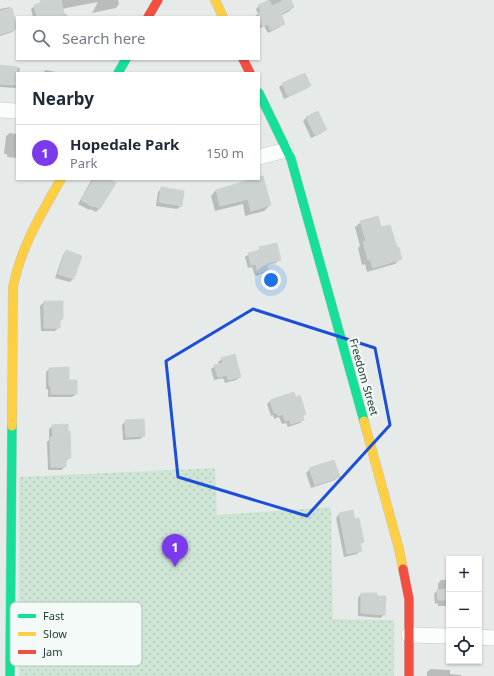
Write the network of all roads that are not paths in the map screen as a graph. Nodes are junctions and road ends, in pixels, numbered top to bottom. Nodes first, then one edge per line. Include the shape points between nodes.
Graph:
1 (158, 0) edge
2 (215, 0) edge
3 (149, 16) edge
4 (223, 16) edge
5 (125, 60) edge
6 (244, 60) edge
7 (119, 72) edge
8 (250, 72) edge
9 (260, 94) edge
10 (0, 110) edge
11 (16, 111) edge
12 (286, 150) junction
13 (260, 157) edge
14 (60, 180) edge
15 (6, 302) edge
16 (5, 635) edge
17 (409, 635) junction
18 (446, 636) edge
19 (482, 637) edge
20 (494, 638) edge
21 (10, 676) edge
22 (409, 676) edge

1 - 3 street
2 - 4 street
5 - 7 street
6 - 8 street
9 - 12 street, Freedom Street
10 - 11 street
12 - 13 street
12 - 17 street, Freedom Street via 293,167 399,549 408,591
14 - 15 street via 19,259
15 - 16 street
16 - 21 street
17 - 18 street
17 - 22 street, Freedom Street
19 - 20 street

